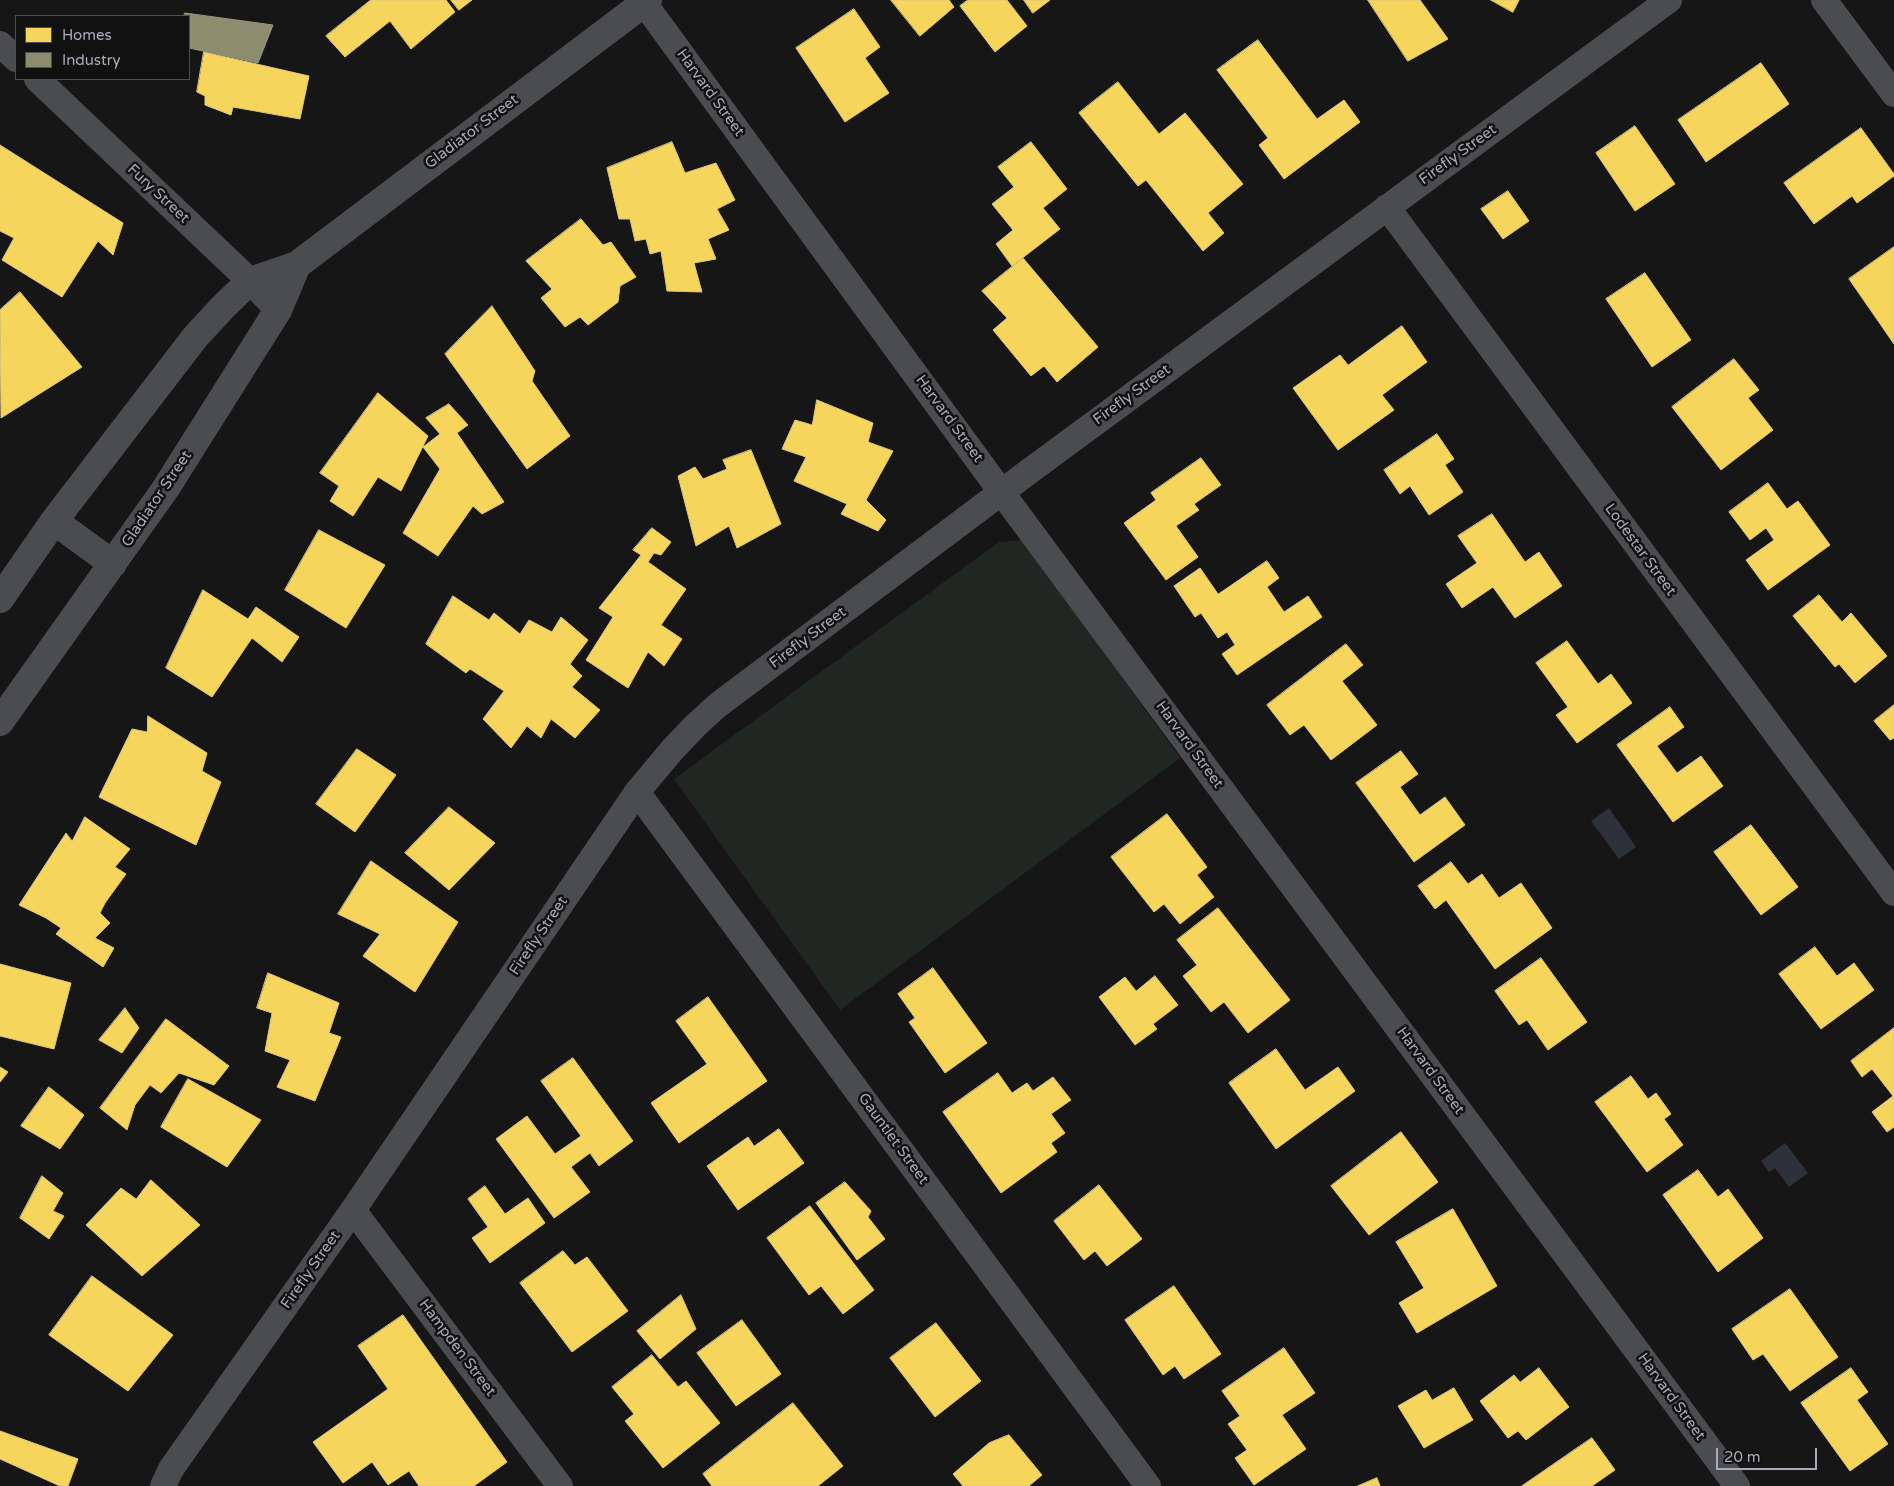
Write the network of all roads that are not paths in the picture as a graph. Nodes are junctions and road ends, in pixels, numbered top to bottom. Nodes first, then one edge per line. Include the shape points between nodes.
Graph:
1 (1669, 0) edge
2 (1824, 0) edge
3 (646, 2) edge
4 (0, 44) edge
5 (15, 58) edge
6 (38, 80) edge
7 (1894, 94) edge
8 (1387, 207) junction
9 (297, 265) junction
10 (250, 281) junction
11 (278, 310) junction
12 (1002, 493) junction
13 (54, 521) junction
14 (113, 564) junction
15 (0, 599) edge
16 (0, 722) edge
17 (637, 792) junction
18 (1894, 893) edge
19 (353, 1210) junction
20 (162, 1486) edge
21 (560, 1486) edge
22 (1148, 1486) edge
23 (1737, 1486) edge

1 - 8 street, Firefly Street
2 - 7 street
3 - 9 street, Gladiator Street
3 - 12 street, Harvard Street
4 - 5 street
6 - 10 street, Fury Street
8 - 12 street, Firefly Street
8 - 18 street, Lodestar Street
9 - 10 street, Gladiator Street
9 - 11 street, Gladiator Street
10 - 11 street, Fury Street
10 - 13 street, Gladiator Street via 196,336
11 - 14 street, Gladiator Street via 166,488
12 - 17 street, Firefly Street via 718,705 672,749
12 - 23 street, Harvard Street
13 - 14 street
13 - 15 street, Gladiator Street
14 - 16 street, Gladiator Street
17 - 19 street, Firefly Street
17 - 22 street, Gauntlet Street
19 - 20 street, Firefly Street
19 - 21 street, Hampden Street

